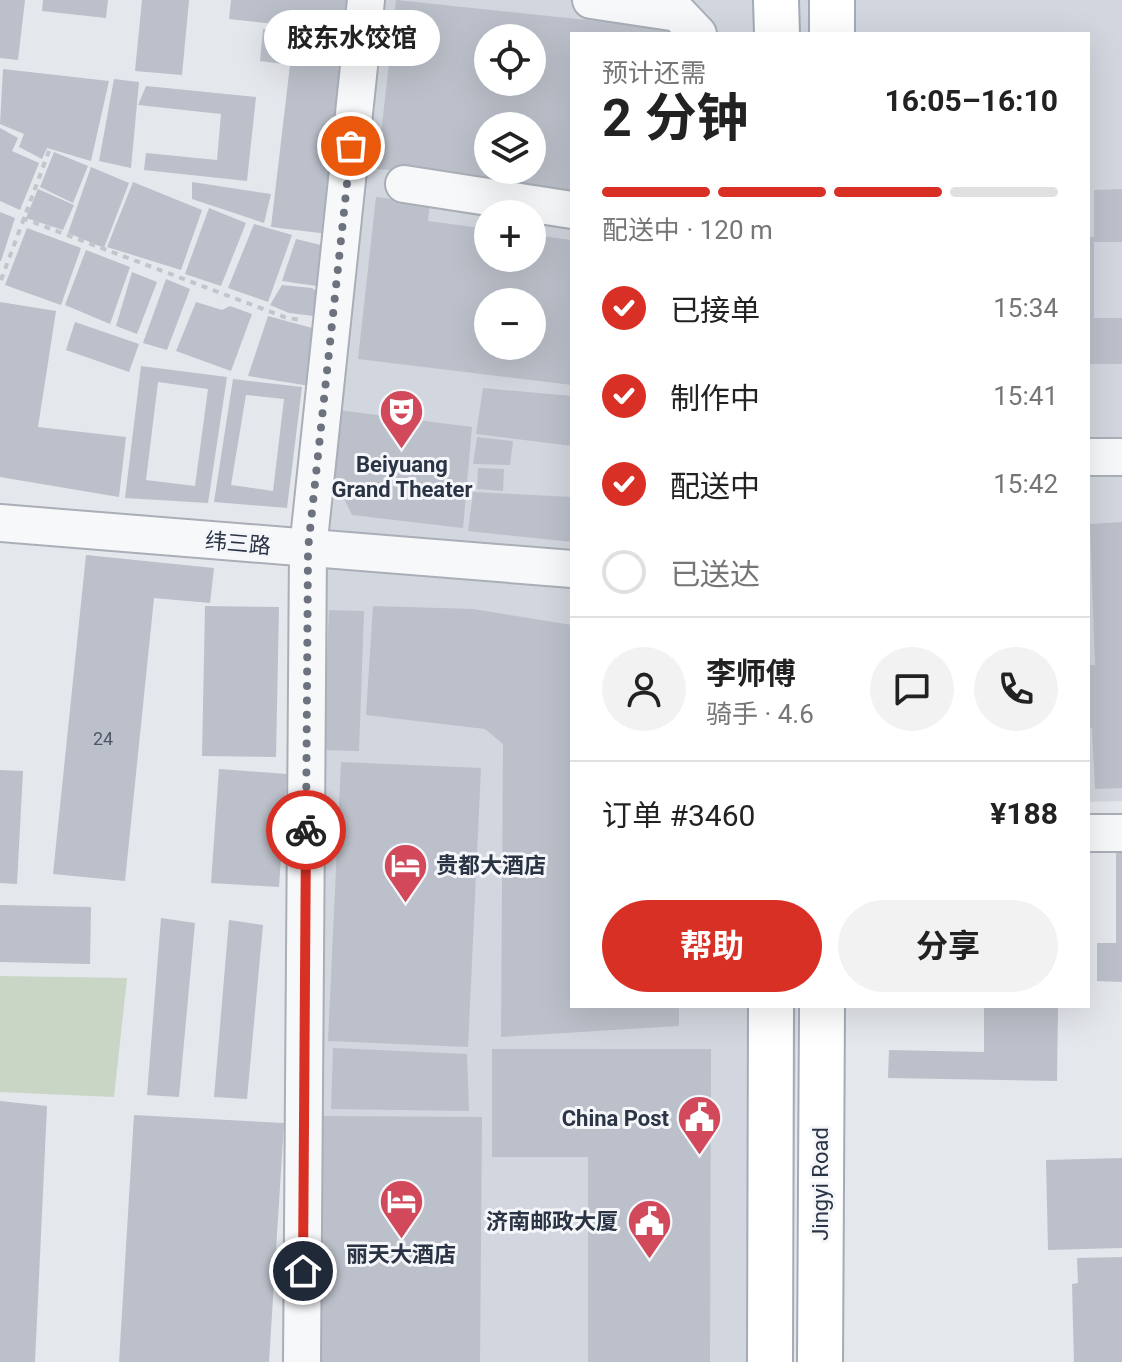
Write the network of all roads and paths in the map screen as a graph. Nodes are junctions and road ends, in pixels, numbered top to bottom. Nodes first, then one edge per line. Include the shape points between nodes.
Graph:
1 (366, 0) edge
2 (591, 0) edge
3 (776, 0) edge
4 (832, 0) edge
5 (696, 32) edge
6 (777, 32) edge
7 (832, 32) edge
8 (49, 151) dead end
9 (404, 184) dead end
10 (570, 210) edge
11 (22, 218) junction
12 (1, 280) edge
13 (332, 322) junction
14 (1090, 457) edge
15 (1122, 457) edge
16 (0, 523) edge
17 (308, 549) junction
18 (570, 569) edge
19 (1090, 833) edge
20 (1122, 833) edge
21 (771, 1008) edge
22 (822, 1008) edge
23 (302, 1362) edge
24 (770, 1362) edge
25 (820, 1362) edge

1 - 13 street
2 - 5 street via 678,13
3 - 6 main road
4 - 7 main road
8 - 11 path
9 - 10 street
11 - 12 path
11 - 13 path via 287,318
13 - 17 street
14 - 15 street
16 - 17 street, 纬三路
17 - 18 street, 纬三路
17 - 23 street
19 - 20 street
21 - 24 main road
22 - 25 main road, Jingyi Road

